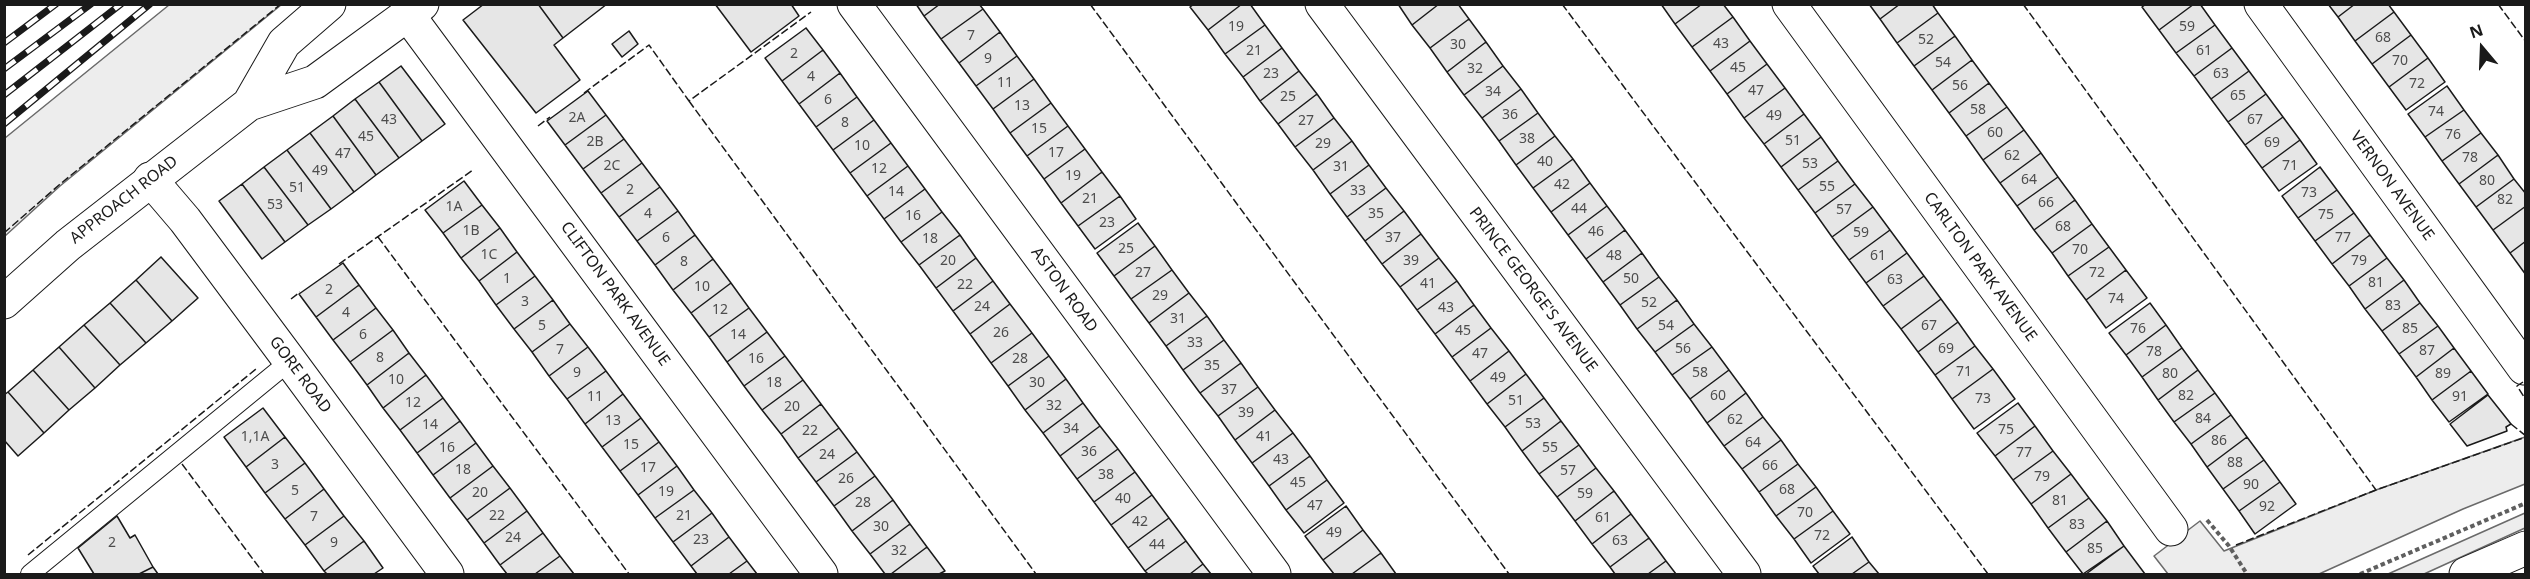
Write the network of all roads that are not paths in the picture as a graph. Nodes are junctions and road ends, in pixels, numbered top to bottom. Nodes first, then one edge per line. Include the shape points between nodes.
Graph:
1 (329, 4) edge
2 (854, 4) edge
3 (1322, 4) edge
4 (1789, 4) edge
5 (2261, 4) edge
6 (415, 10) edge
7 (249, 104) junction
8 (150, 179) junction
9 (4, 302) edge
10 (290, 361) junction
11 (2524, 368) edge
12 (2170, 529) road end
13 (2526, 548) edge
14 (30, 574) edge
15 (447, 574) edge
16 (821, 574) edge
17 (1274, 574) edge
18 (1744, 574) edge
19 (2466, 574) edge

1 - 7 street, APPROACH ROAD via 284,43
2 - 17 street, ASTON ROAD
3 - 18 street, PRINCE GEORGE'S AVENUE
4 - 12 street, CARLTON PARK AVENUE
5 - 11 street, VERNON AVENUE
6 - 7 street, APPROACH ROAD via 315,82
6 - 16 street, CLIFTON PARK AVENUE
7 - 8 street, APPROACH ROAD
8 - 9 street, APPROACH ROAD
8 - 10 street, GORE ROAD
10 - 14 lane
10 - 15 street, GORE ROAD
13 - 19 street

